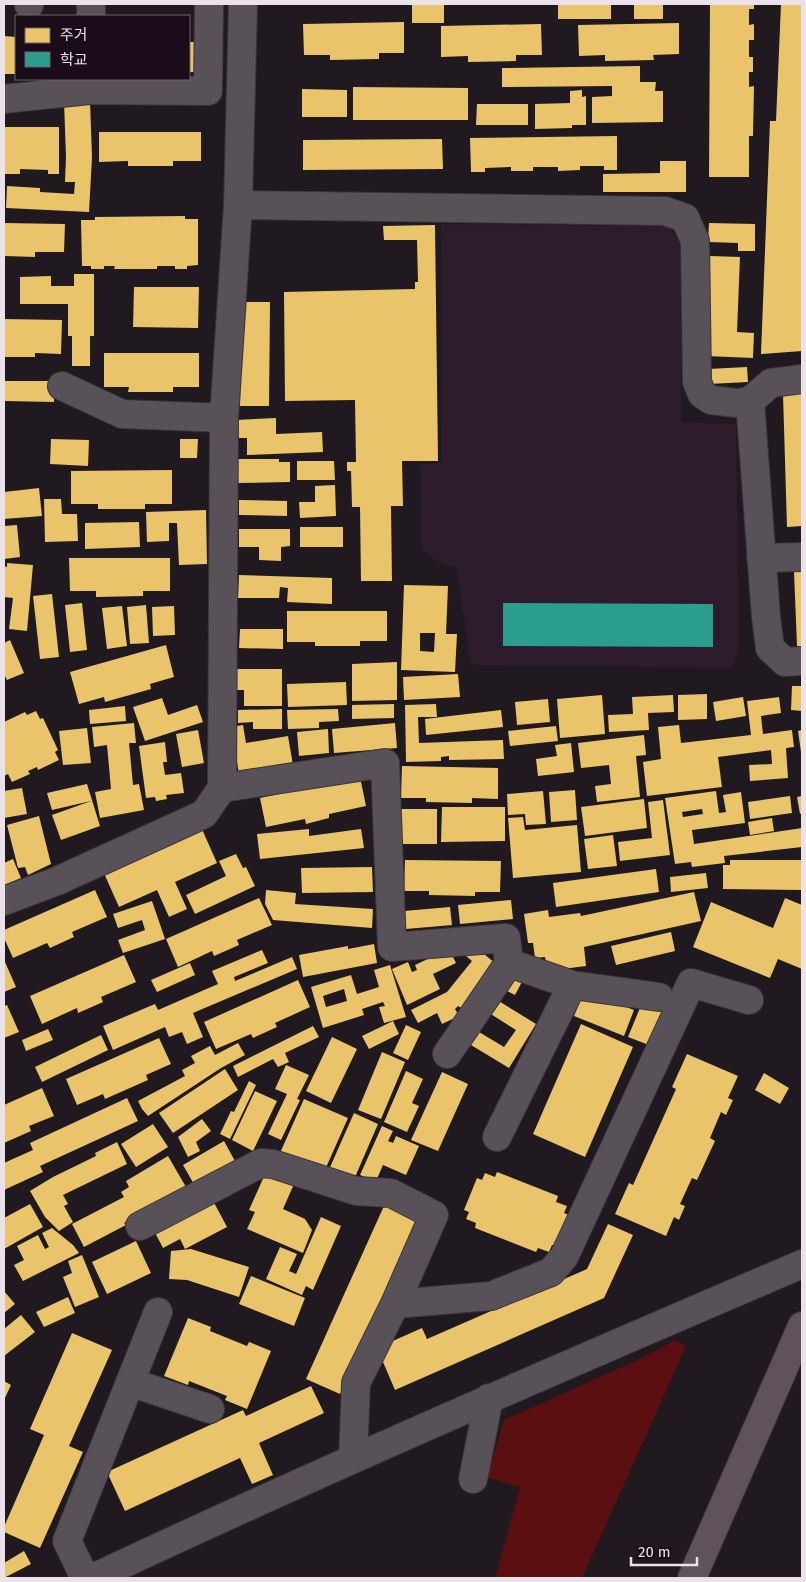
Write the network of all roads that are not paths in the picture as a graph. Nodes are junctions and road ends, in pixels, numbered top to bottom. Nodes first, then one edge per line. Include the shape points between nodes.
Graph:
1 (209, 4) edge
2 (243, 4) edge
3 (89, 84) edge
4 (4, 99) edge
5 (238, 205) junction
6 (802, 379) edge
7 (62, 386) dead end
8 (750, 401) junction
9 (224, 418) junction
10 (802, 556) edge
11 (761, 558) junction
12 (802, 661) edge
13 (222, 788) junction
14 (4, 901) edge
15 (509, 963) junction
16 (572, 985) junction
17 (659, 997) dead end
18 (749, 1000) dead end
19 (447, 1054) dead end
20 (497, 1137) dead end
21 (140, 1226) dead end
22 (802, 1264) edge
23 (395, 1304) junction
24 (158, 1312) dead end
25 (802, 1326) edge
26 (130, 1382) junction
27 (489, 1398) junction
28 (210, 1409) dead end
29 (353, 1459) junction
30 (473, 1480) dead end
31 (85, 1578) edge
32 (93, 1578) edge
33 (692, 1578) edge

1 - 3 street via 208,92
2 - 5 street
3 - 4 street
5 - 8 street via 665,211 685,218 695,241 697,382 702,394 711,400
5 - 9 street
6 - 8 street via 771,383
7 - 9 street via 122,414
8 - 11 street
9 - 13 street
10 - 11 street
11 - 12 street via 770,648 785,662
13 - 14 street via 204,814
13 - 15 street via 386,763 392,947 506,938
15 - 16 street
15 - 19 street
16 - 17 street
16 - 20 street
18 - 23 street via 691,983 564,1257 551,1272 491,1296
21 - 23 street via 261,1163 356,1191 391,1193 434,1214
22 - 27 street
23 - 29 street via 356,1383
24 - 26 street
25 - 33 main road
26 - 28 street
26 - 31 street via 67,1541
27 - 29 street
27 - 30 street
29 - 32 street

